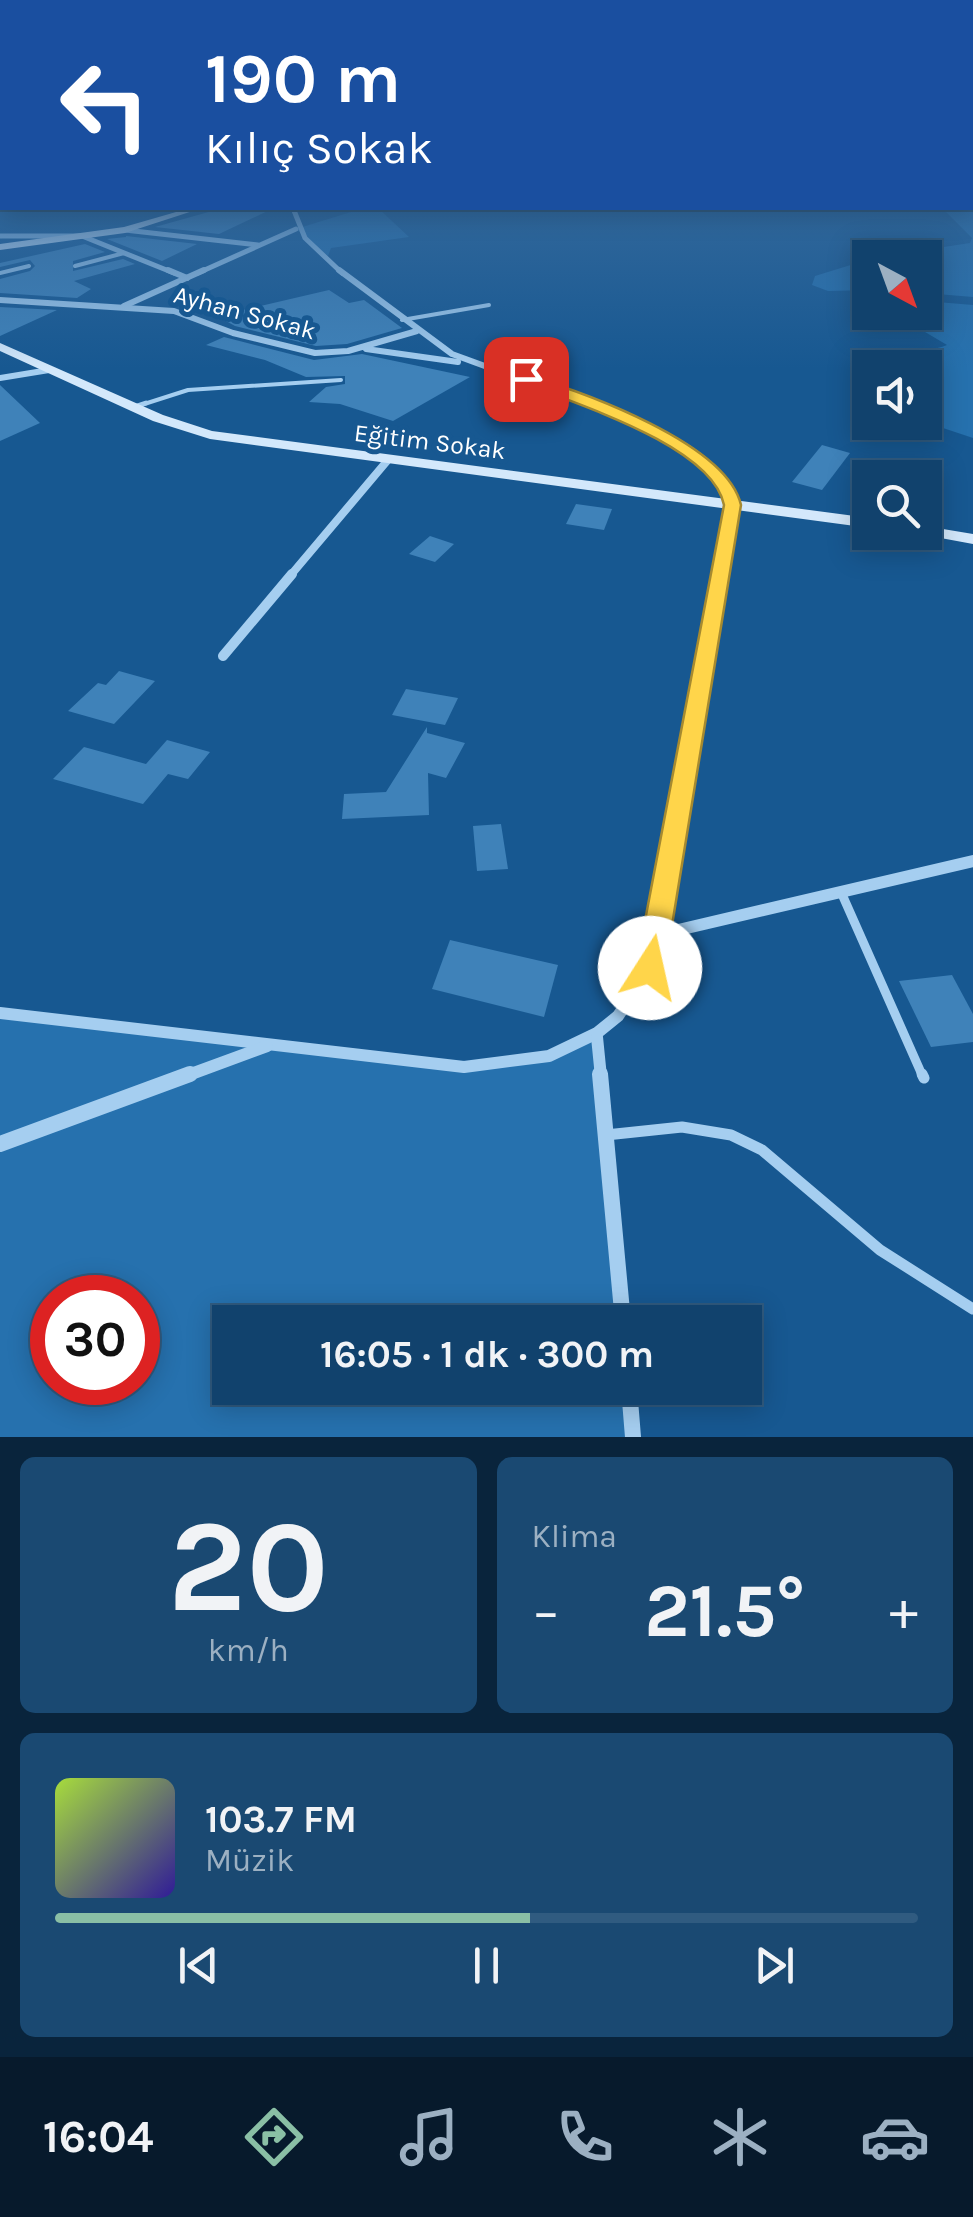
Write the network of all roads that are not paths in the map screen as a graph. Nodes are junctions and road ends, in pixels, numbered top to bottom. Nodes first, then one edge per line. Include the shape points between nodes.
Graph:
1 (89, 235) edge
2 (168, 235) edge
3 (283, 235) edge
4 (302, 235) edge
5 (0, 236) edge
6 (82, 236) junction
7 (0, 246) edge
8 (259, 246) junction
9 (124, 253) junction
10 (30, 266) dead end
11 (75, 266) dead end
12 (0, 273) edge
13 (186, 278) junction
14 (0, 300) edge
15 (489, 304) dead end
16 (120, 308) junction
17 (402, 320) junction
18 (417, 331) junction
19 (0, 347) edge
20 (360, 349) junction
21 (477, 366) junction
22 (49, 370) junction
23 (0, 378) edge
24 (341, 380) dead end
25 (134, 408) junction
26 (387, 461) junction
27 (732, 505) junction
28 (852, 521) edge
29 (942, 534) edge
30 (973, 539) edge
31 (224, 656) dead end
32 (973, 862) edge
33 (841, 892) junction
34 (656, 935) junction
35 (0, 1013) edge
36 (597, 1037) junction
37 (272, 1044) junction
38 (924, 1078) dead end
39 (606, 1135) junction
40 (0, 1144) edge
41 (621, 1305) edge
42 (973, 1310) edge
43 (630, 1405) edge
44 (633, 1437) edge

1 - 6 street
2 - 8 street
3 - 8 street
4 - 17 street
5 - 6 street
6 - 7 street
6 - 9 street
8 - 13 street
9 - 11 lane
9 - 13 street
10 - 12 lane
13 - 16 street
14 - 16 street, Ayhan Sokak
15 - 17 lane
16 - 20 street, Ayhan Sokak via 174,311 305,351
17 - 18 street
18 - 20 street, Ayhan Sokak
18 - 21 street
19 - 22 street, Eğitim Sokak
20 - 21 street
21 - 27 street via 642,425 718,477
22 - 23 street
22 - 25 street, Eğitim Sokak
24 - 25 lane via 188,390
25 - 26 street, Eğitim Sokak via 210,435
26 - 27 street, Eğitim Sokak
26 - 31 street
27 - 28 street, Eğitim Sokak
27 - 34 street
29 - 30 street
32 - 33 street
33 - 34 street
33 - 38 lane
34 - 36 street via 640,990
35 - 37 street
36 - 37 street via 508,1068
36 - 39 street
37 - 40 street
39 - 41 street
39 - 42 lane via 682,1128 731,1136 762,1150 880,1250
43 - 44 street

